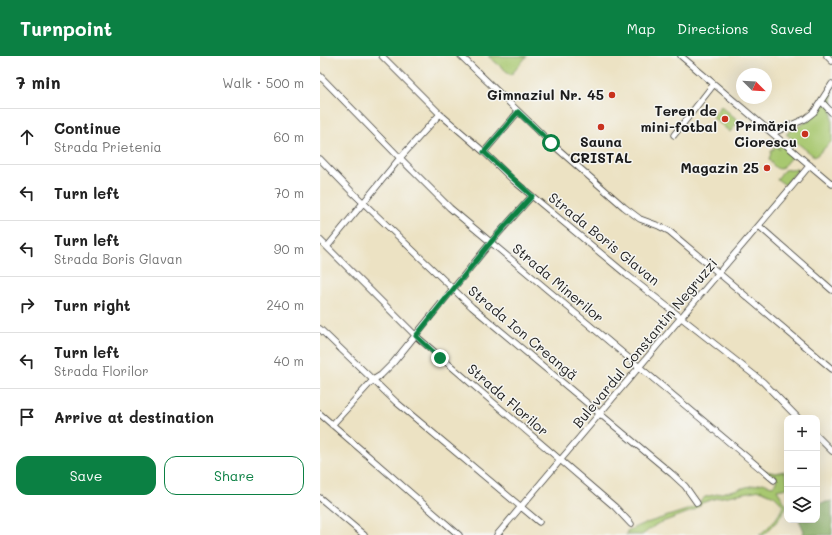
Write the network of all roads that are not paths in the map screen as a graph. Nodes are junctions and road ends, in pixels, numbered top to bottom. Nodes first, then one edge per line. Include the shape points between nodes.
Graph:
1 (382, 56) edge
2 (461, 56) edge
3 (681, 56) edge
4 (827, 56) edge
5 (832, 60) edge
6 (320, 76) edge
7 (714, 84) junction
8 (832, 84) edge
9 (822, 102) junction
10 (518, 112) junction
11 (832, 113) edge
12 (440, 114) junction
13 (773, 133) junction
14 (674, 135) dead end
15 (484, 152) junction
16 (400, 158) junction
17 (320, 159) edge
18 (810, 165) junction
19 (832, 184) edge
20 (532, 196) junction
21 (364, 203) junction
22 (759, 226) junction
23 (320, 240) edge
24 (491, 242) junction
25 (327, 247) junction
26 (720, 273) junction
27 (452, 290) junction
28 (832, 290) edge
29 (682, 318) junction
30 (320, 329) edge
31 (416, 336) junction
32 (640, 367) junction
33 (832, 369) edge
34 (373, 380) junction
35 (320, 414) edge
36 (600, 414) junction
37 (795, 415) edge
38 (332, 425) junction
39 (820, 439) edge
40 (832, 450) edge
41 (561, 461) junction
42 (774, 480) dead end
43 (320, 498) edge
44 (697, 503) dead end
45 (522, 506) junction
46 (539, 522) dead end
47 (631, 524) dead end
48 (364, 535) edge
49 (459, 535) edge
50 (497, 535) edge

1 - 12 street, Strada Boris Glavan
2 - 10 street
3 - 7 street
4 - 5 street
6 - 16 street, Strada Minerilor
7 - 13 street
7 - 14 street
8 - 9 street
9 - 11 street
9 - 13 street via 805,119
10 - 15 street
10 - 26 street via 624,207 640,219 669,231
12 - 15 street, Strada Boris Glavan
12 - 16 street
13 - 18 street
15 - 20 street, Strada Boris Glavan
16 - 21 street
16 - 24 street, Strada Minerilor via 450,208
17 - 21 street, Strada Ion Creangă
18 - 19 street
18 - 22 street, Bulevardul Constantin Negruzzi
20 - 24 street
20 - 29 street, Strada Boris Glavan
21 - 25 street
21 - 27 street, Strada Ion Creangă
22 - 26 street, Bulevardul Constantin Negruzzi
22 - 28 street
23 - 25 street, Strada Florilor
24 - 27 street
24 - 32 street, Strada Minerilor
25 - 31 street, Strada Florilor
26 - 29 street, Bulevardul Constantin Negruzzi
26 - 33 street
27 - 31 street
27 - 36 street, Strada Ion Creangă
29 - 32 street, Bulevardul Constantin Negruzzi
29 - 37 street, Strada Boris Glavan via 763,382
30 - 34 street
31 - 34 street via 393,363
31 - 41 street, Strada Florilor
32 - 36 street, Bulevardul Constantin Negruzzi
32 - 42 street, Strada Minerilor
34 - 38 street
34 - 45 street
35 - 38 street
36 - 41 street, Bulevardul Constantin Negruzzi
36 - 44 street, Strada Ion Creangă via 685,486
38 - 49 street
39 - 40 street
41 - 45 street, Bulevardul Constantin Negruzzi
41 - 47 street, Strada Florilor
43 - 48 street
45 - 46 street
45 - 50 street, Bulevardul Constantin Negruzzi

